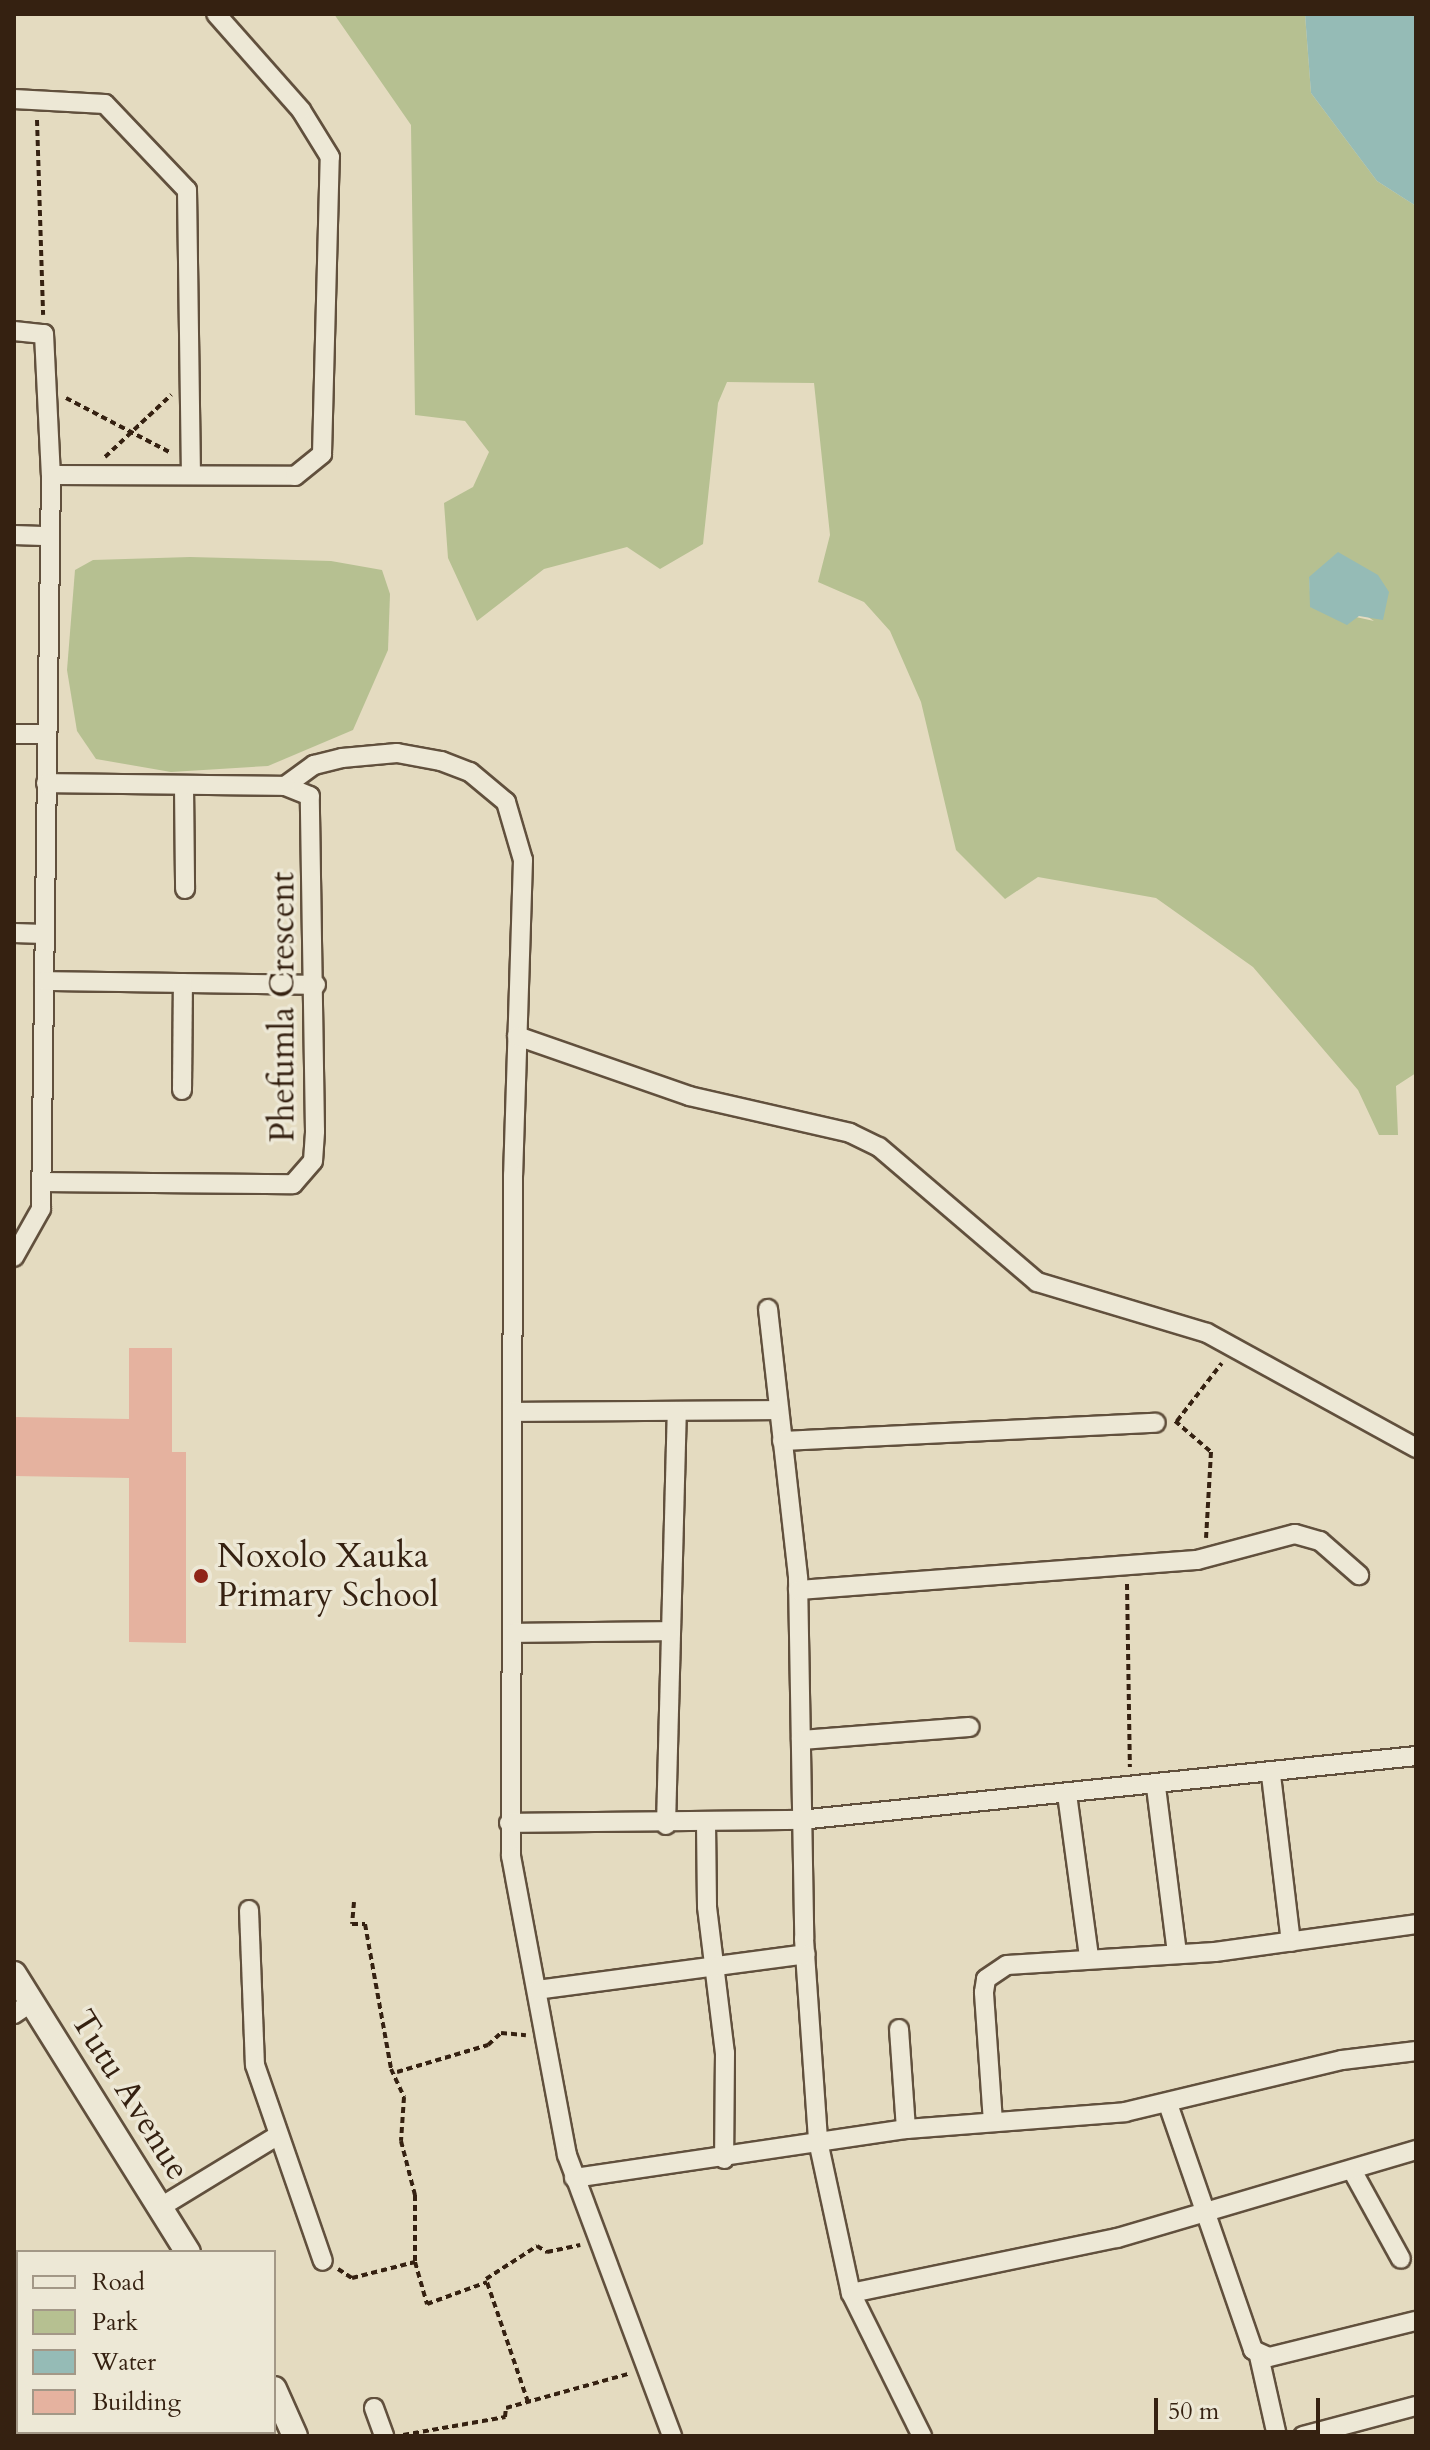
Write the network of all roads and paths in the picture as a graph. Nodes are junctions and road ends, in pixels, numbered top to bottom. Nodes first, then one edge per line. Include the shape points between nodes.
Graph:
1 (216, 14) edge
2 (14, 99) edge
3 (36, 99) junction
4 (14, 331) edge
5 (44, 334) junction
6 (191, 379) junction
7 (48, 388) junction
8 (127, 430) junction
9 (191, 469) junction
10 (51, 475) junction
11 (91, 475) junction
12 (14, 535) edge
13 (50, 536) junction
14 (14, 734) edge
15 (47, 734) junction
16 (46, 783) junction
17 (184, 786) junction
18 (285, 786) junction
19 (185, 889) dead end
20 (14, 933) edge
21 (44, 934) junction
22 (44, 981) junction
23 (183, 983) junction
24 (316, 985) junction
25 (517, 1036) junction
26 (182, 1090) dead end
27 (41, 1182) junction
28 (14, 1257) edge
29 (768, 1309) dead end
30 (1235, 1348) junction
31 (777, 1410) junction
32 (677, 1411) junction
33 (512, 1412) junction
34 (1177, 1421) junction
35 (1156, 1423) joint
36 (782, 1441) junction
37 (1416, 1448) edge
38 (1206, 1558) junction
39 (1126, 1567) junction
40 (1359, 1575) dead end
41 (798, 1590) junction
42 (671, 1631) junction
43 (514, 1633) junction
44 (969, 1727) dead end
45 (801, 1740) junction
46 (1416, 1756) edge
47 (1271, 1775) junction
48 (1156, 1787) junction
49 (1133, 1789) junction
50 (1067, 1794) junction
51 (800, 1820) junction
52 (509, 1823) junction
53 (706, 1823) junction
54 (666, 1825) junction
55 (354, 1902) dead end
56 (249, 1910) dead end
57 (1416, 1924) edge
58 (1291, 1942) junction
59 (1177, 1953) junction
60 (806, 1954) junction
61 (1089, 1957) junction
62 (713, 1962) junction
63 (14, 1974) edge
64 (537, 1990) junction
65 (23, 2008) edge
66 (899, 2029) dead end
67 (545, 2033) junction
68 (1416, 2051) edge
69 (397, 2072) junction
70 (1168, 2104) junction
71 (993, 2122) junction
72 (906, 2129) junction
73 (277, 2136) junction
74 (818, 2141) junction
75 (1416, 2150) edge
76 (724, 2159) junction
77 (1353, 2172) junction
78 (574, 2178) junction
79 (159, 2208) junction
80 (1204, 2214) junction
81 (595, 2239) junction
82 (187, 2250) edge
83 (1401, 2259) dead end
84 (323, 2261) joint
85 (415, 2262) junction
86 (487, 2282) junction
87 (851, 2293) junction
88 (1416, 2321) edge
89 (1259, 2356) junction
90 (649, 2367) junction
91 (15, 2391) edge
92 (276, 2393) edge
93 (528, 2402) junction
94 (1416, 2406) edge
95 (374, 2408) dead end
96 (14, 2436) edge
97 (295, 2436) edge
98 (384, 2436) edge
99 (401, 2436) edge
100 (672, 2436) edge
101 (922, 2436) edge
102 (1277, 2436) edge
103 (1303, 2436) edge

1 - 9 street via 301,110 330,157 323,450 295,476
2 - 3 street
3 - 5 path
3 - 6 street via 105,104 187,190
4 - 5 street
5 - 7 street
6 - 8 path
6 - 9 street
7 - 8 path
7 - 10 street
8 - 9 path
8 - 11 path
9 - 11 street
10 - 11 street
10 - 13 street
12 - 13 street
13 - 15 street
14 - 15 street
15 - 16 street
16 - 17 street
16 - 21 street
17 - 18 street
17 - 19 street
18 - 24 street, Phefumla Crescent via 304,791 316,807
18 - 25 street via 314,765 397,753 470,772 506,802 524,874
20 - 21 street
21 - 22 street
22 - 23 street
22 - 27 street
23 - 24 street
23 - 26 street
24 - 27 street, Phefumla Crescent via 313,1161 300,1180
25 - 30 street via 689,1096 850,1133 879,1147 1037,1282
25 - 33 street
27 - 28 street via 37,1225
29 - 31 street
30 - 34 path
30 - 37 street
31 - 32 street
31 - 36 street
32 - 33 street
32 - 42 street
33 - 43 street
34 - 35 path
34 - 38 path via 1211,1452
35 - 36 street
36 - 41 street
38 - 39 street
38 - 40 street via 1295,1534 1320,1541
39 - 41 street
39 - 49 path
41 - 45 street
42 - 43 street
42 - 54 street
43 - 52 street
44 - 45 street
45 - 51 street
46 - 47 street
47 - 48 street
47 - 58 street
48 - 49 street
48 - 59 street
49 - 50 street
50 - 51 street
50 - 61 street
51 - 53 street
51 - 60 street
52 - 54 street
52 - 64 street
53 - 54 street
53 - 62 street
55 - 69 path via 352,1924 365,1924 369,1971
56 - 73 street via 250,2027
57 - 58 street
58 - 59 street
59 - 61 street
60 - 62 street
60 - 74 street
61 - 71 street via 1007,1965 986,1979
62 - 64 street
62 - 76 street via 725,2053
63 - 65 street, Tutu Avenue
64 - 67 street
65 - 79 street, Tutu Avenue
66 - 72 street
67 - 69 path via 501,2033 488,2045
67 - 78 street
68 - 70 street via 1293,2070
69 - 85 path via 421,2253
70 - 71 street
70 - 80 street
71 - 72 street
72 - 74 street
73 - 79 street
73 - 84 street
74 - 76 street
74 - 87 street
75 - 77 street
76 - 78 street
77 - 80 street
77 - 83 street
78 - 81 street
79 - 82 street, Tutu Avenue
80 - 87 street via 1006,2265
80 - 89 street via 1245,2338
81 - 86 path via 559,2251 537,2246
81 - 90 street
84 - 85 path via 352,2278
85 - 86 path via 427,2304
86 - 93 path
87 - 101 street
88 - 89 street
89 - 102 street
90 - 93 path
90 - 100 street
91 - 96 street
92 - 97 street
93 - 99 path via 506,2408 505,2417
94 - 103 street
95 - 98 street

